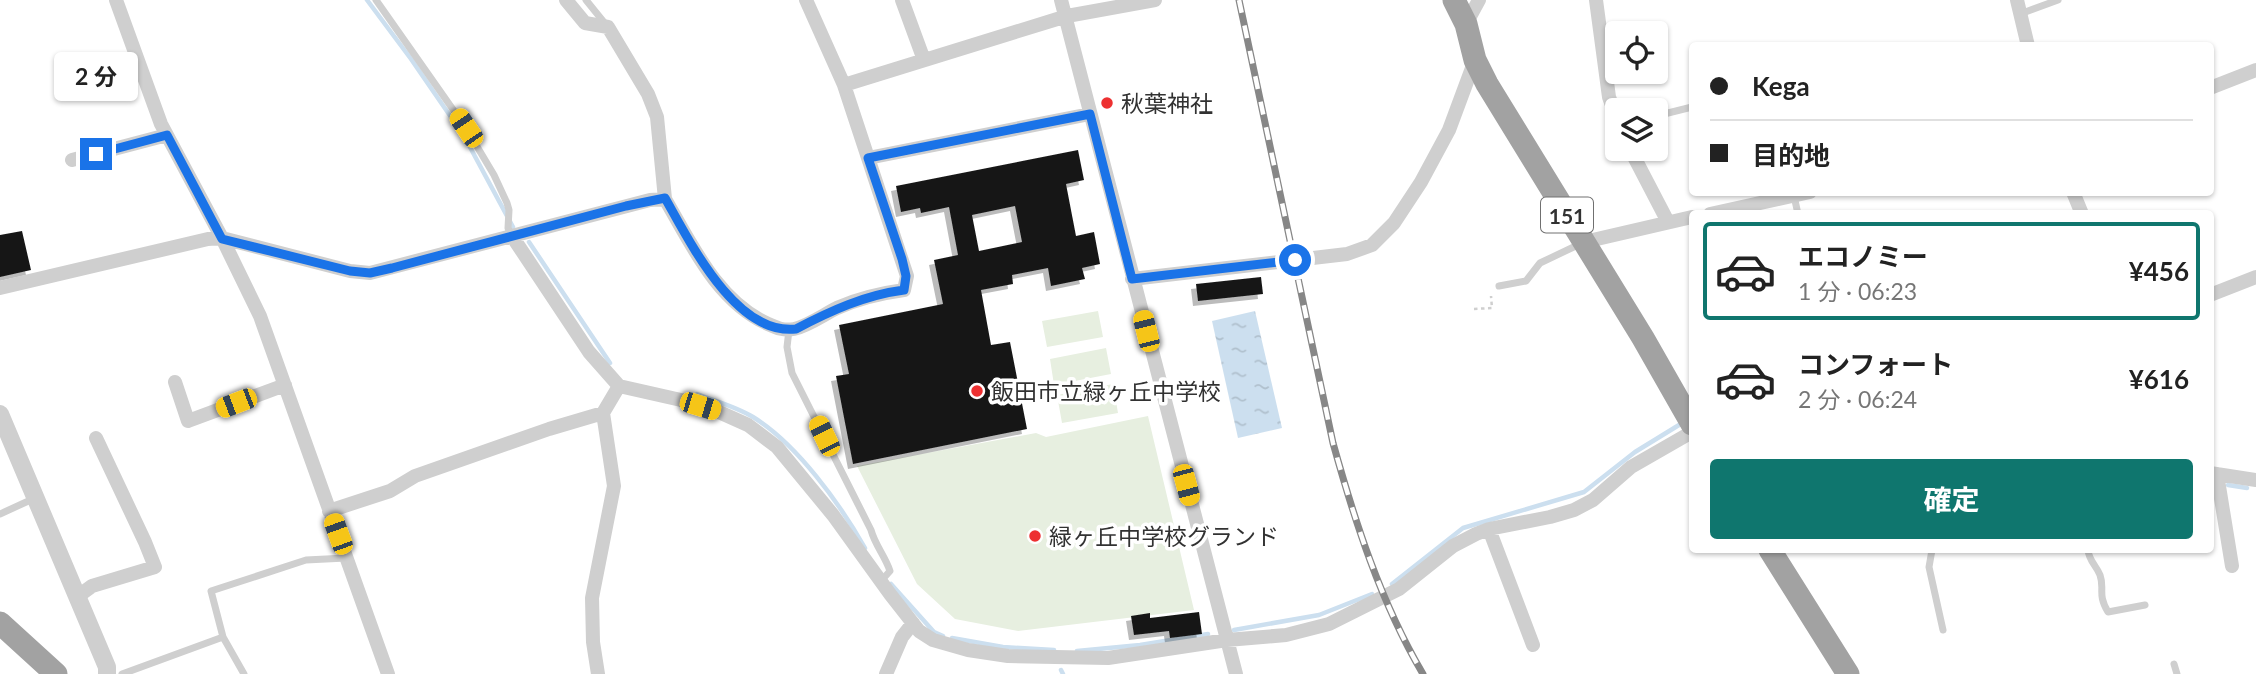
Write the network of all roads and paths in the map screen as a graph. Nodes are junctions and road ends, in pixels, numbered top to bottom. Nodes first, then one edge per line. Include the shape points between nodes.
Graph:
1 (116, 0) edge
2 (376, 0) edge
3 (566, 0) edge
4 (586, 0) edge
5 (806, 0) edge
6 (902, 0) edge
7 (1061, 0) edge
8 (1155, 0) edge
9 (1454, 0) edge
10 (1479, 0) edge
11 (1596, 0) edge
12 (2058, 0) edge
13 (2018, 7) edge
14 (1066, 16) junction
15 (1466, 24) junction
16 (608, 27) junction
17 (2027, 42) edge
18 (924, 60) junction
19 (1475, 60) junction
20 (2256, 70) edge
21 (844, 85) junction
22 (2214, 86) edge
23 (1609, 98) edge
24 (1689, 108) edge
25 (1668, 113) edge
26 (1090, 114) junction
27 (167, 135) junction
28 (868, 158) junction
29 (72, 160) dead end
30 (1636, 161) edge
31 (1794, 196) joint
32 (1769, 197) edge
33 (665, 198) junction
34 (1724, 210) edge
35 (1797, 210) edge
36 (1689, 218) edge
37 (1668, 222) junction
38 (510, 232) junction
39 (222, 239) junction
40 (1584, 242) junction
41 (2256, 277) edge
42 (1132, 279) junction
43 (1499, 286) joint
44 (0, 288) edge
45 (2214, 293) edge
46 (1474, 309) dead end
47 (789, 330) junction
48 (175, 382) dead end
49 (285, 385) junction
50 (618, 386) junction
51 (603, 412) junction
52 (0, 414) edge
53 (1689, 419) edge
54 (1689, 434) edge
55 (96, 439) dead end
56 (2214, 474) edge
57 (2255, 478) edge
58 (2214, 479) edge
59 (35, 498) junction
60 (329, 511) junction
61 (0, 514) edge
62 (1489, 529) junction
63 (1772, 553) edge
64 (1931, 553) edge
65 (2088, 553) edge
66 (346, 558) junction
67 (2232, 566) dead end
68 (884, 578) junction
69 (77, 597) junction
70 (2145, 604) dead end
71 (0, 622) edge
72 (913, 623) junction
73 (1943, 630) dead end
74 (223, 637) junction
75 (1227, 640) junction
76 (1533, 645) dead end
77 (2174, 664) dead end
78 (56, 674) edge
79 (107, 674) edge
80 (122, 674) edge
81 (244, 674) edge
82 (388, 674) edge
83 (598, 674) edge
84 (886, 674) edge
85 (1236, 674) edge
86 (1848, 674) edge
87 (2177, 674) edge

1 - 27 street
2 - 38 lane via 494,175 509,209
3 - 16 street via 586,23
4 - 16 lane
5 - 21 street
6 - 18 street
7 - 14 street
8 - 14 street
9 - 15 highway, 151
10 - 15 street
11 - 23 street
12 - 13 lane
13 - 17 street
14 - 18 street
14 - 26 street
15 - 19 highway, 151
16 - 33 street via 657,117
18 - 21 street
19 - 40 highway, 151
19 - 42 street via 1449,130 1421,182 1394,223 1372,245 1347,254
20 - 22 street
21 - 28 street
24 - 25 lane
26 - 28 street
26 - 42 street
27 - 29 street
27 - 39 street
28 - 47 street via 902,259 904,290 840,307
30 - 37 street
31 - 32 street
31 - 35 lane
32 - 34 street
33 - 38 street
33 - 47 street via 726,296 747,313
36 - 37 street
37 - 40 street
38 - 39 street via 370,273
38 - 50 street via 589,352
39 - 44 street
39 - 49 street via 260,316
40 - 43 lane via 1540,263 1526,281
40 - 53 highway, 151
41 - 45 street
42 - 75 street
43 - 46 path via 1491,286 1492,308
47 - 68 lane via 792,373
48 - 49 street via 188,421
49 - 60 street
50 - 51 street
50 - 68 street via 681,400 748,425 777,447
51 - 60 street via 415,476 390,492
51 - 83 street via 614,486 592,598
52 - 59 street
54 - 62 street via 1631,467 1574,510
55 - 69 street via 155,567 92,586
56 - 57 street
58 - 67 street
59 - 61 lane
59 - 69 street
60 - 66 street
62 - 75 street via 1453,546 1399,589 1329,624 1286,635
62 - 76 street
63 - 86 highway
64 - 73 lane via 1929,567
65 - 70 lane via 2100,576 2101,601 2108,612
66 - 74 lane via 306,560 211,591
66 - 82 street
68 - 72 street
69 - 79 street
71 - 78 highway
72 - 75 street via 933,640 1007,656 1108,657
72 - 84 street
74 - 80 lane
74 - 81 lane
75 - 85 street
77 - 87 lane

